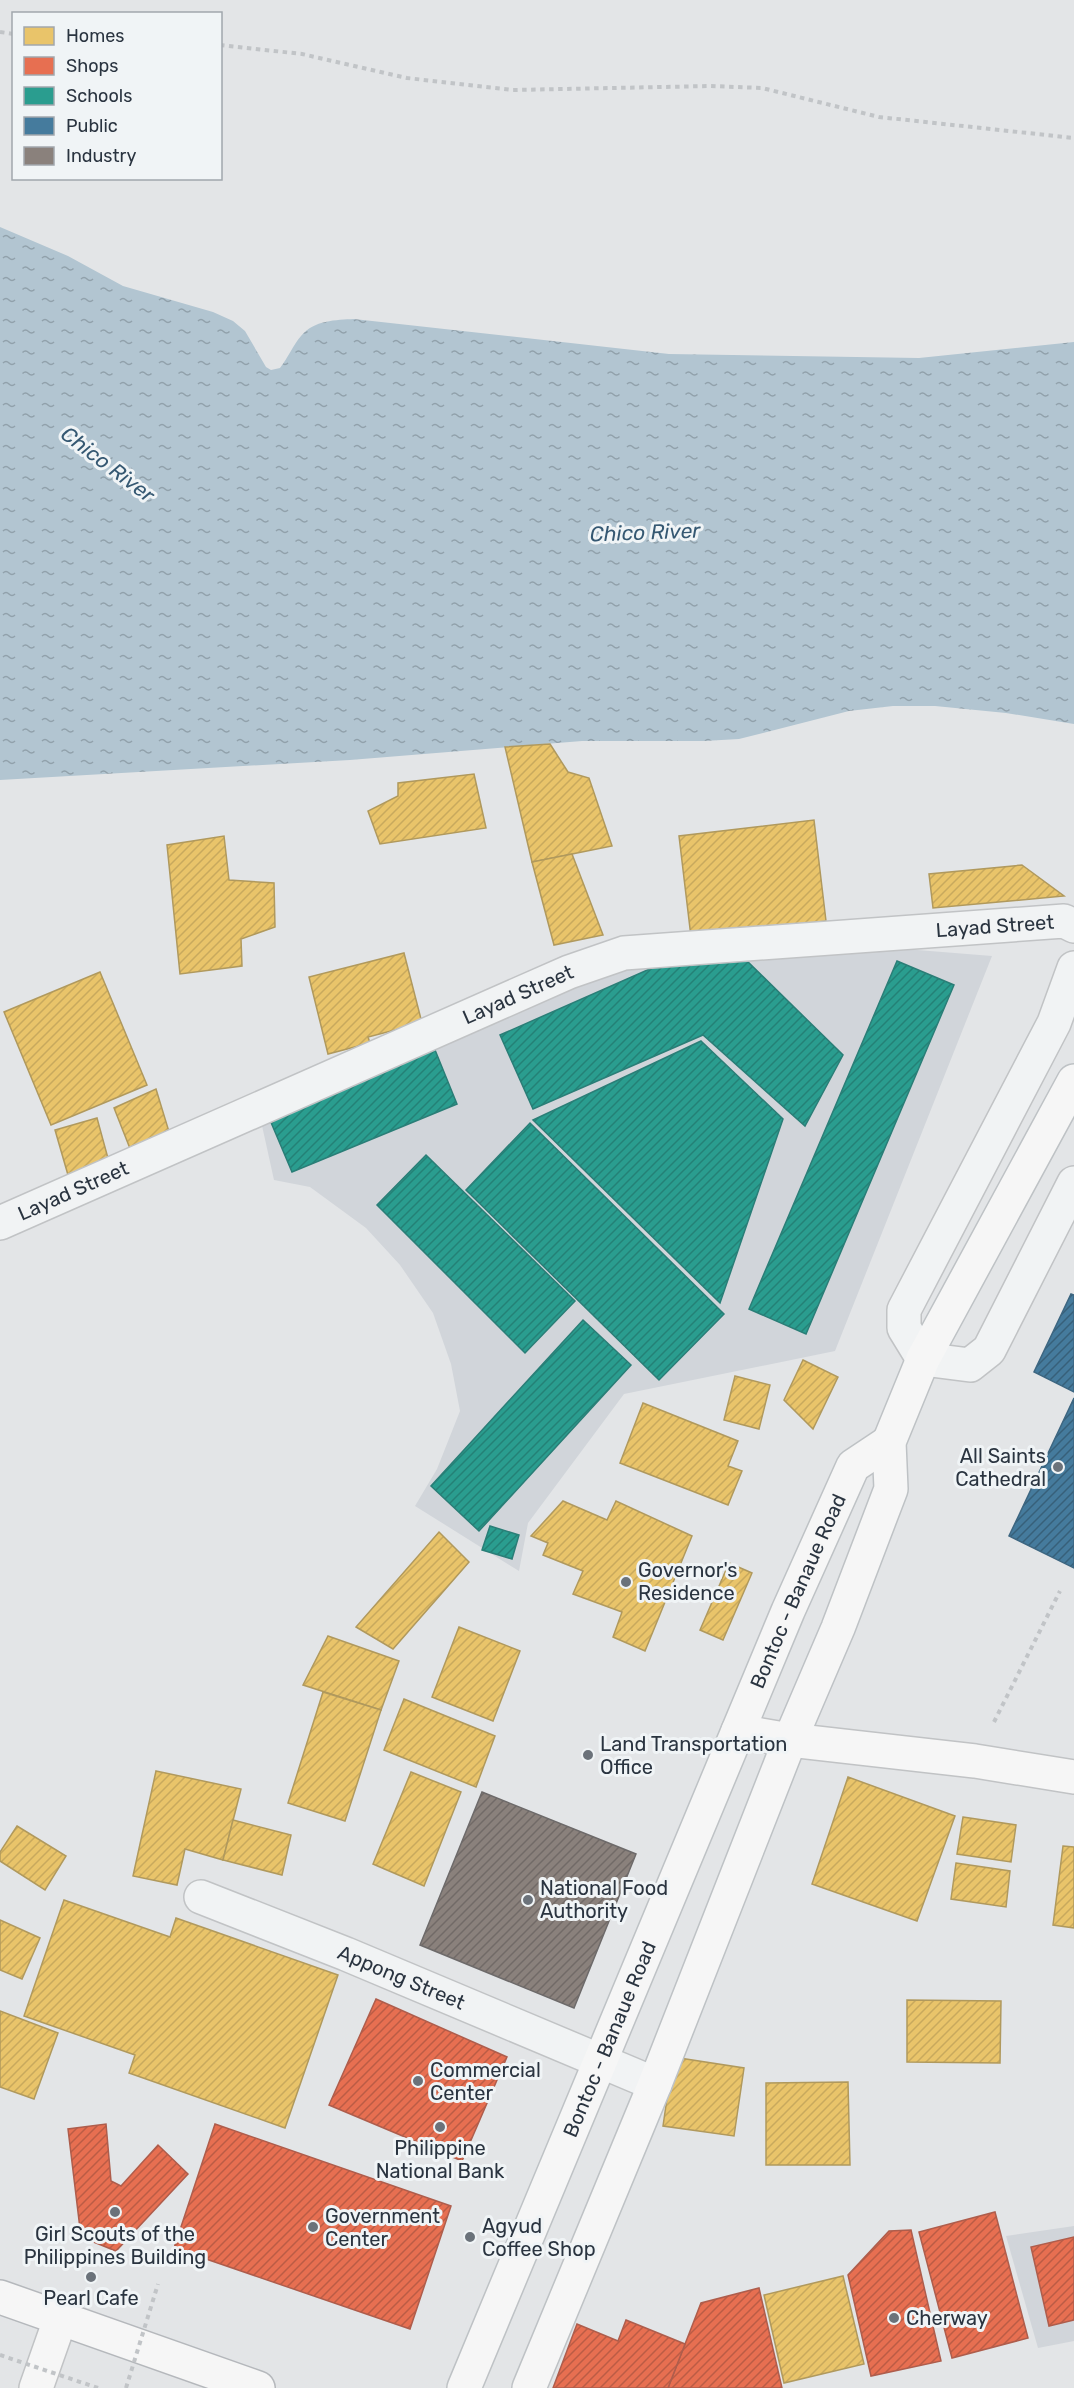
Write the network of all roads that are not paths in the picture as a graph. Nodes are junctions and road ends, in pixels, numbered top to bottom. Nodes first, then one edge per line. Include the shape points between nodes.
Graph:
1 (1074, 926) edge
2 (1074, 968) edge
3 (1074, 1081) edge
4 (1074, 1184) edge
5 (0, 1223) edge
6 (923, 1359) junction
7 (889, 1442) junction
8 (788, 1611) junction
9 (838, 1628) junction
10 (738, 1731) junction
11 (790, 1740) junction
12 (1074, 1777) edge
13 (201, 1897) dead end
14 (600, 2061) junction
15 (655, 2084) junction
16 (0, 2297) edge
17 (61, 2317) junction
18 (36, 2388) edge
19 (258, 2388) edge
20 (464, 2388) edge
21 (529, 2388) edge

1 - 5 street, Layad Street via 1064,921 624,953 569,972
2 - 6 street via 1053,1023 904,1310 904,1328
3 - 6 main road
4 - 6 street via 989,1350 970,1365
6 - 7 main road
7 - 8 main road, Bontoc - Banaue Road via 853,1466
7 - 9 main road via 891,1489
8 - 9 main road
8 - 10 main road, Bontoc - Banaue Road
9 - 11 main road
10 - 11 main road
10 - 14 main road, Bontoc - Banaue Road
11 - 12 main road via 975,1761
11 - 15 main road
13 - 14 street, Appong Street
14 - 15 street, Appong Street
14 - 20 main road, Bontoc - Banaue Road
15 - 21 main road
16 - 17 main road
17 - 18 main road
17 - 19 main road

